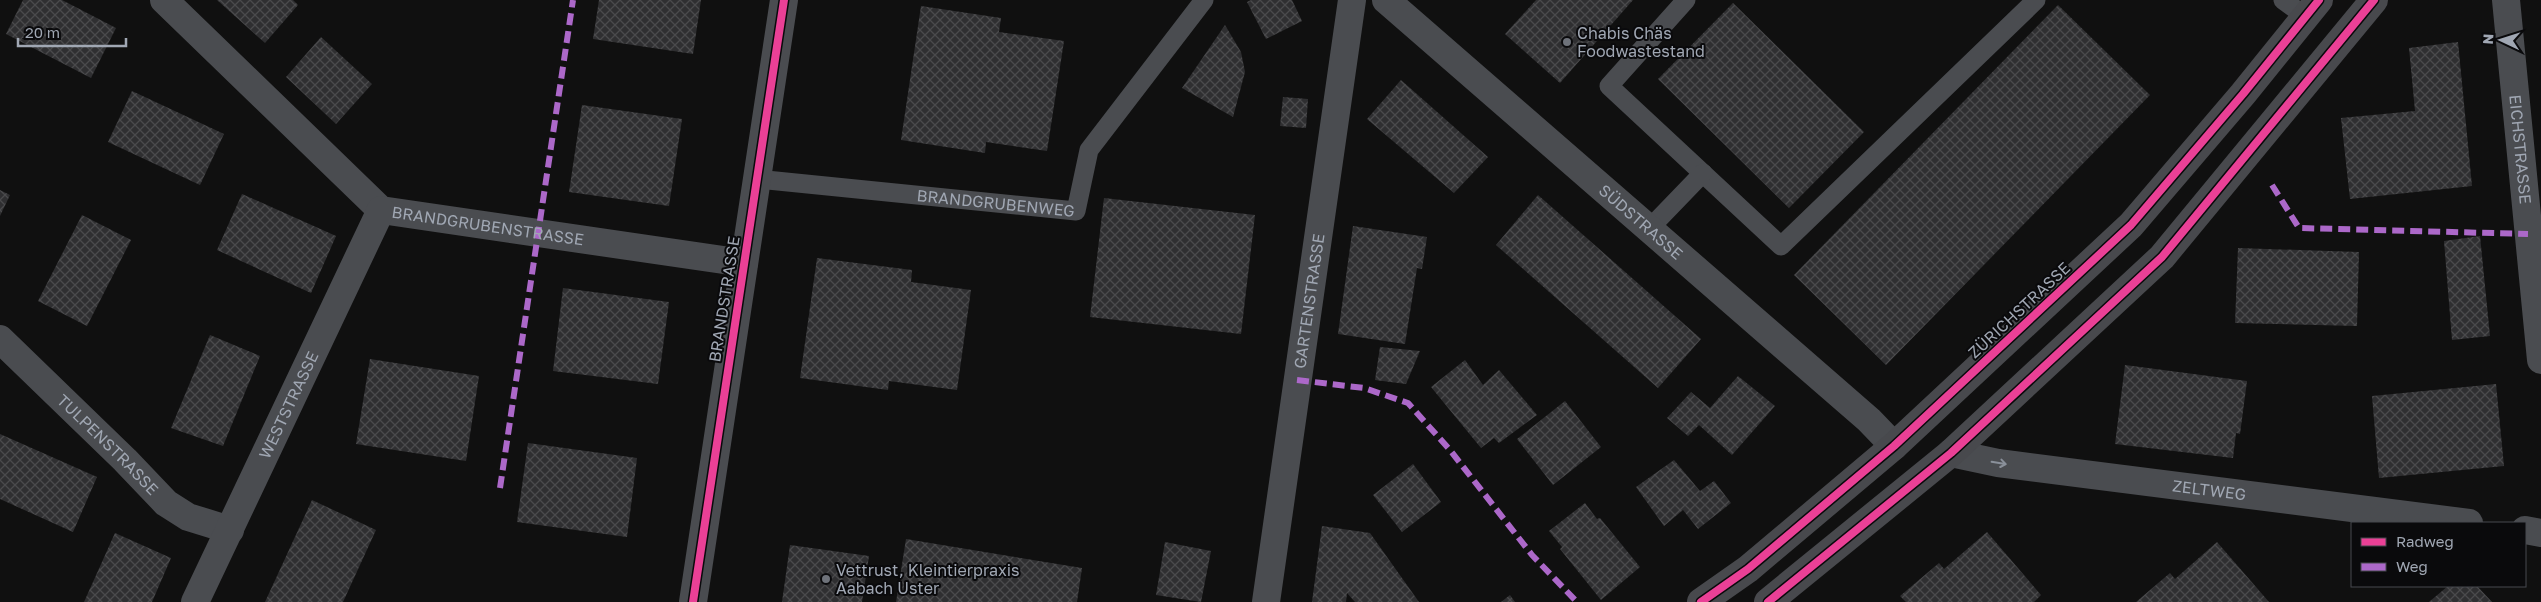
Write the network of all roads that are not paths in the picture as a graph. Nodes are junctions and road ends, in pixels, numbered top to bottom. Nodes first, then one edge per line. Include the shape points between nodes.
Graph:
1 (164, 0) edge
2 (784, 0) edge
3 (1204, 0) edge
4 (1352, 0) edge
5 (1386, 0) edge
6 (1686, 0) edge
7 (2036, 0) edge
8 (2283, 0) edge
9 (2374, 0) edge
10 (2506, 0) edge
11 (2312, 9) edge
12 (1703, 173) junction
13 (757, 179) junction
14 (381, 210) junction
15 (1649, 229) junction
16 (744, 263) junction
17 (0, 339) edge
18 (2541, 360) edge
19 (1894, 446) junction
20 (1951, 453) junction
21 (2464, 522) edge
22 (230, 530) junction
23 (2526, 530) edge
24 (2541, 533) edge
25 (195, 602) edge
26 (693, 602) edge
27 (1266, 602) edge
28 (1701, 602) edge
29 (1768, 602) edge

1 - 14 street, BRANDGRUBENSTRASSE
2 - 13 street, BRANDSTRASSE
3 - 13 lane, BRANDGRUBENWEG via 1090,150 1076,211
4 - 27 street, GARTENSTRASSE
5 - 15 street, SÜDSTRASSE
6 - 12 lane via 1610,86
7 - 12 lane via 1780,246
8 - 11 lane
9 - 20 main road via 2162,257
10 - 18 street, EICHSTRASSE
11 - 19 main road, ZÜRICHSTRASSE via 2132,225
12 - 15 lane
13 - 16 street, BRANDSTRASSE
14 - 16 street, BRANDGRUBENSTRASSE
14 - 22 street, WESTSTRASSE
15 - 19 street, SÜDSTRASSE via 1869,420
16 - 26 street, BRANDSTRASSE
17 - 22 street, TULPENSTRASSE via 166,503 188,517
19 - 28 main road, ZÜRICHSTRASSE via 1748,569
20 -> 21 street, ZELTWEG via 1998,463 2419,512
20 - 29 main road
22 - 25 street, WESTSTRASSE
23 - 24 street

